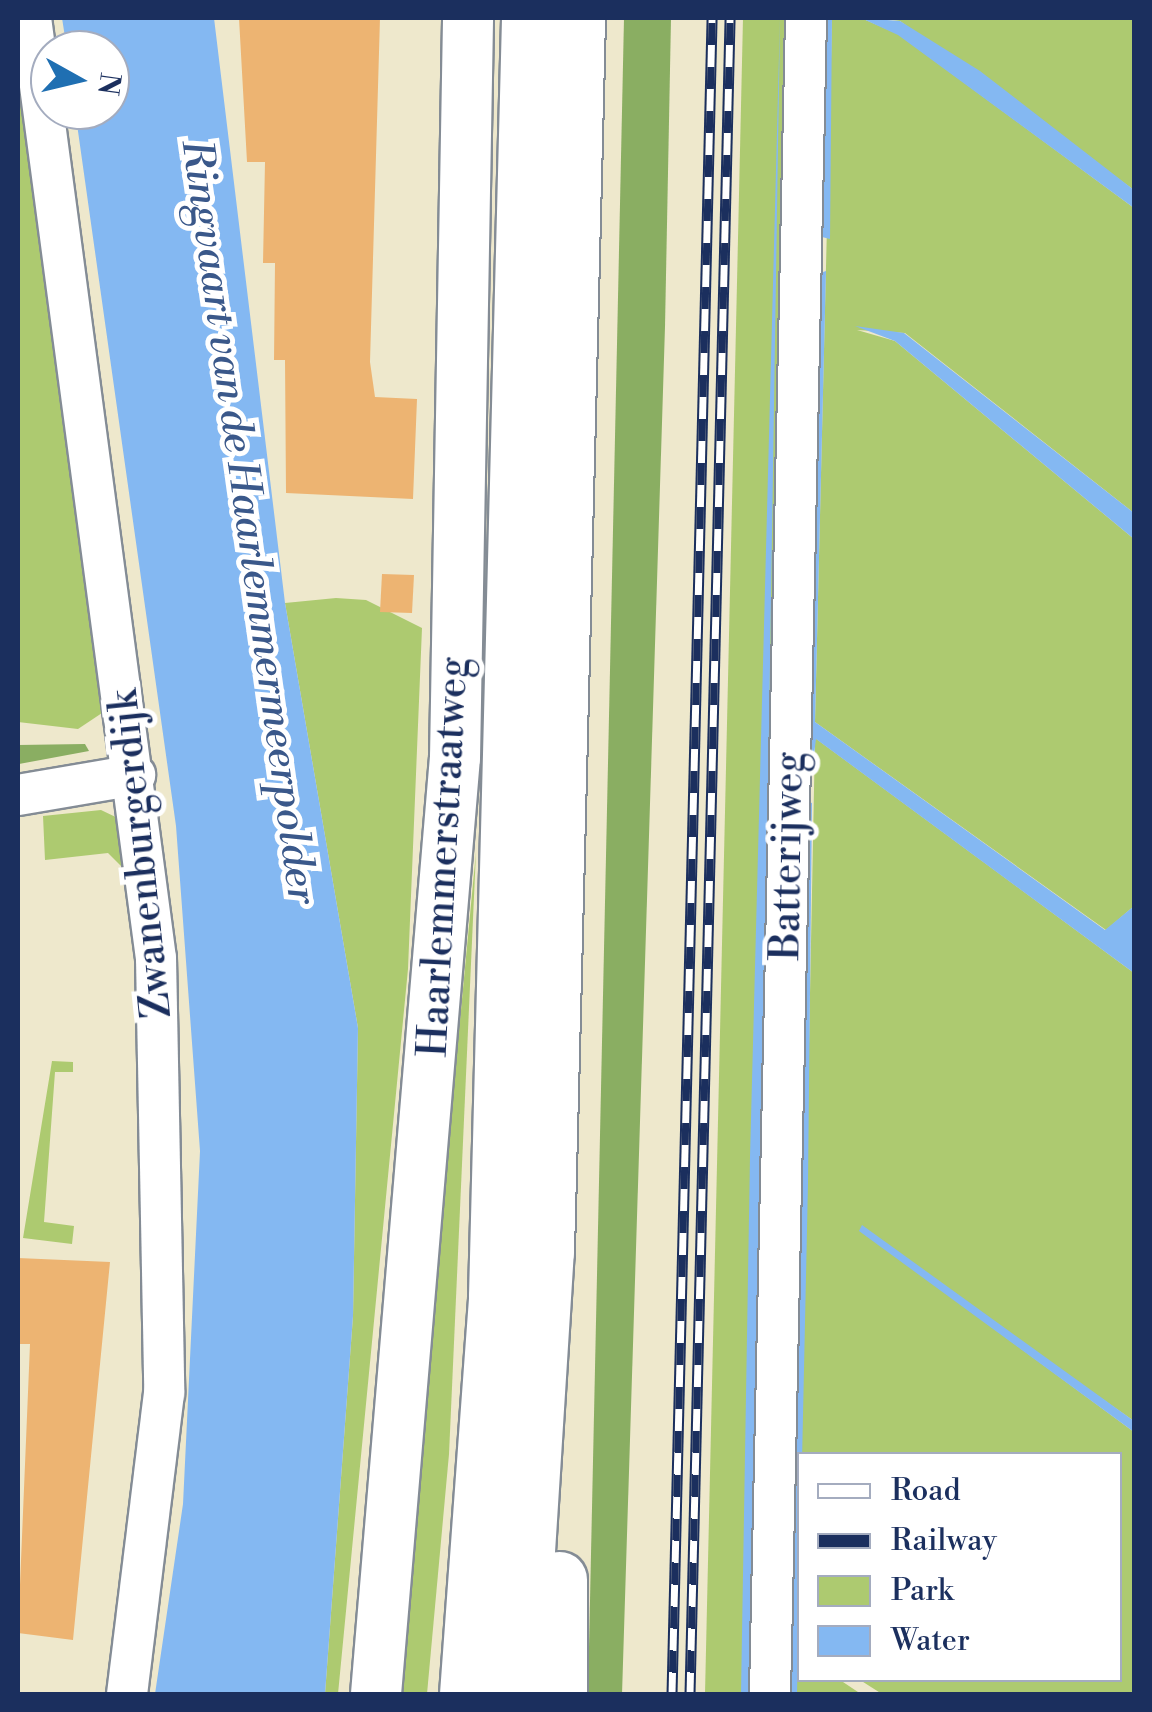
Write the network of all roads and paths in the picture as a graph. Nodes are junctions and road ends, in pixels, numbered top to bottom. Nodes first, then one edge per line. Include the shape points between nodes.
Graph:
1 (31, 18) edge
2 (468, 18) edge
3 (529, 18) edge
4 (577, 18) edge
5 (806, 18) edge
6 (135, 775) junction
7 (18, 795) edge
8 (546, 1251) junction
9 (127, 1694) edge
10 (376, 1694) edge
11 (467, 1694) edge
12 (518, 1694) edge
13 (560, 1694) edge
14 (770, 1694) edge

1 - 6 street, Zwanenburgerdijk
2 - 10 main road, Haarlemmerstraatweg via 455,758
3 - 11 highway via 496,1277
4 - 8 highway
5 - 14 street, Batterijweg
6 - 7 street
6 - 9 street, Zwanenburgerdijk via 156,958 168,1205 164,1393
8 - 12 highway
8 - 13 highway

